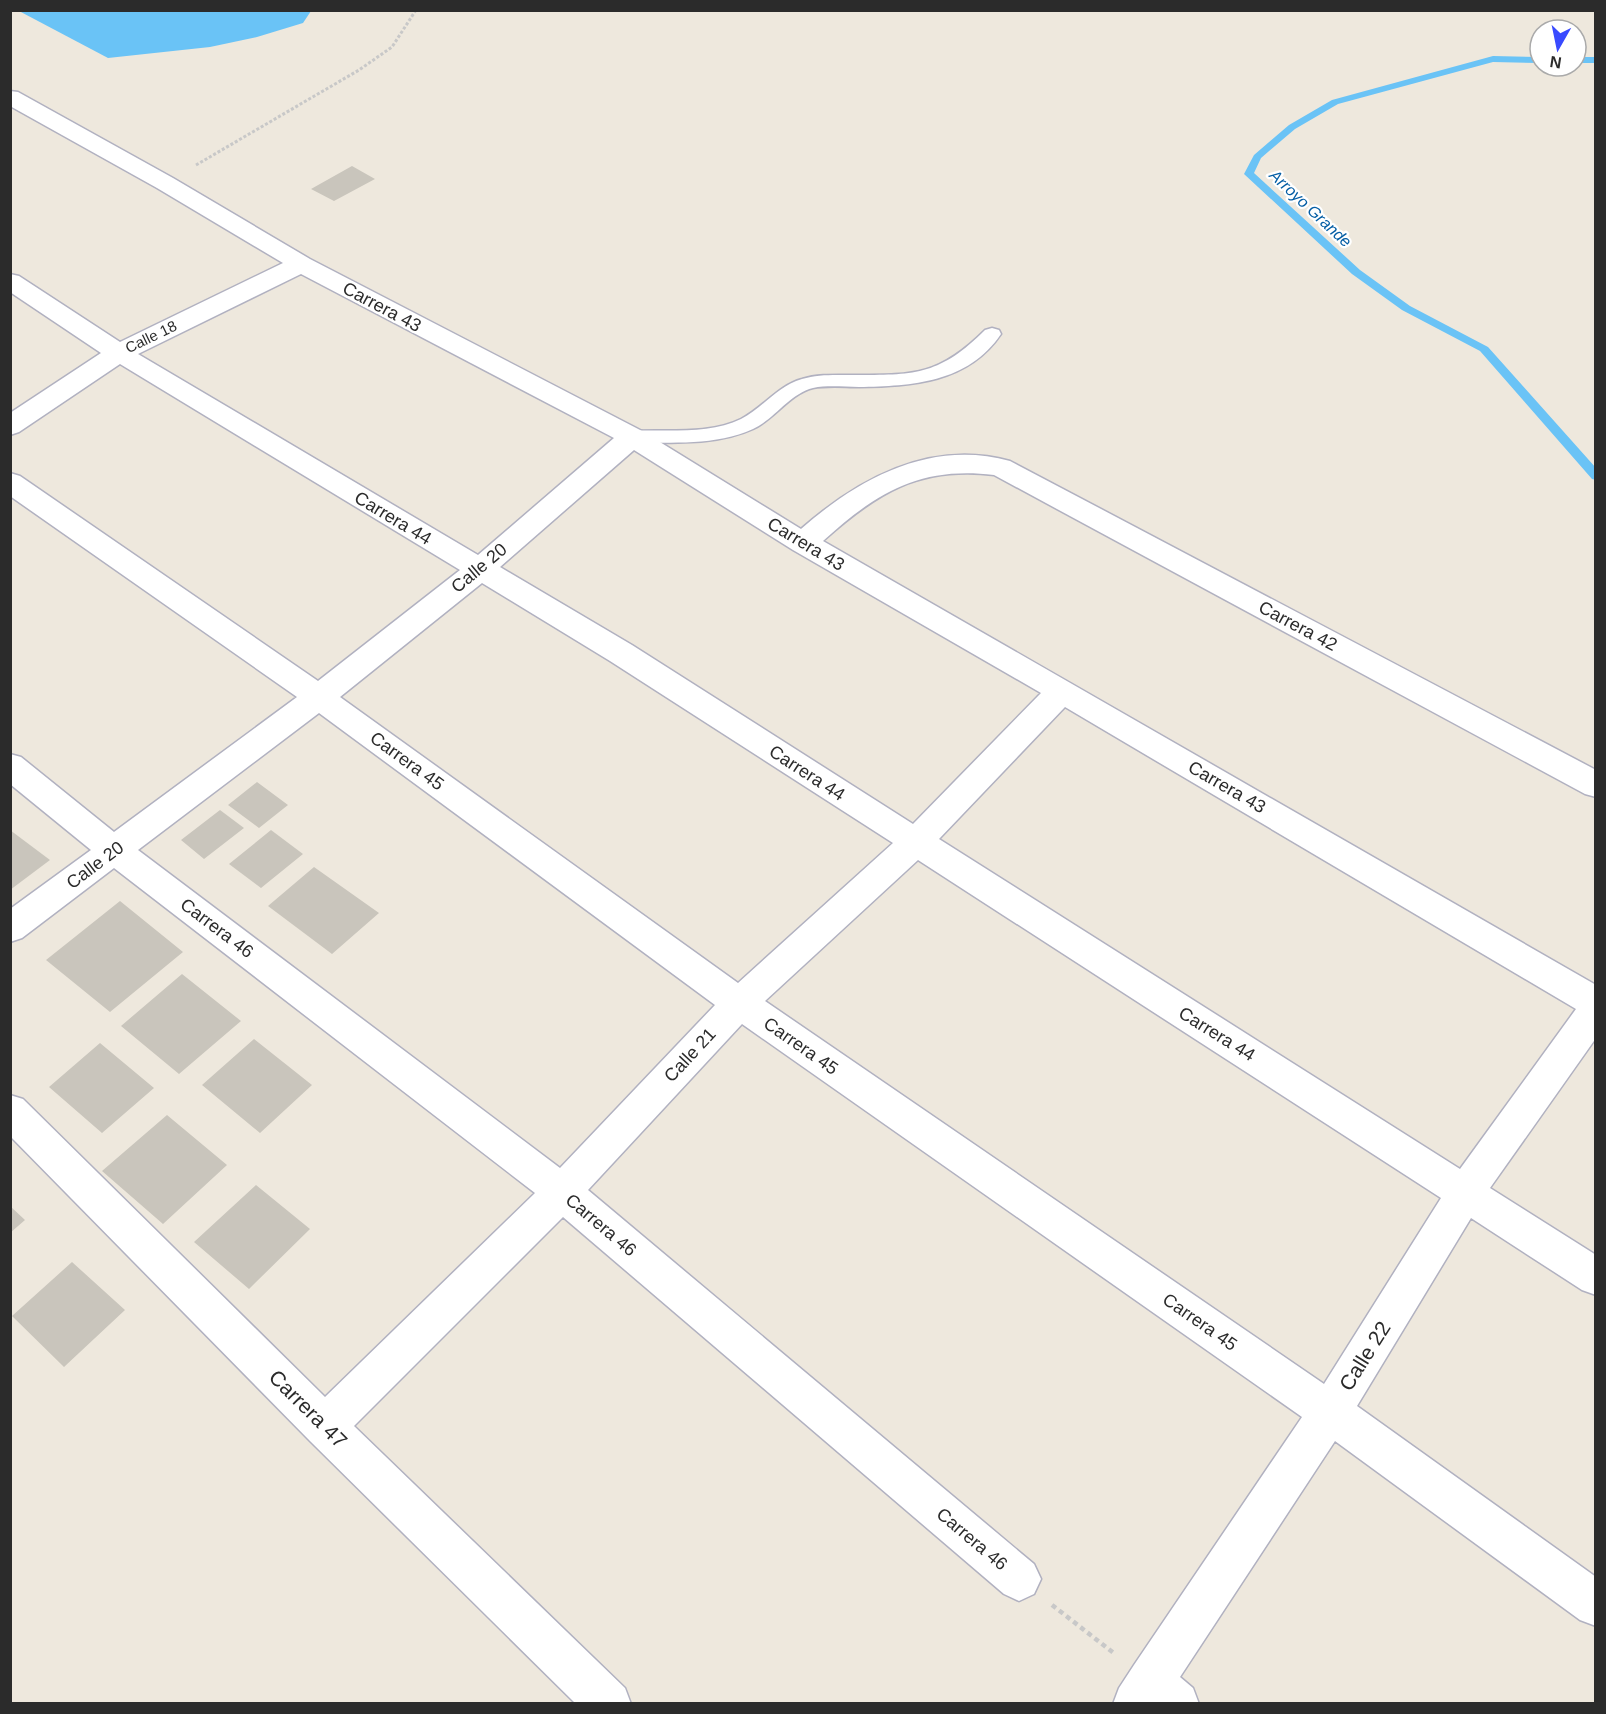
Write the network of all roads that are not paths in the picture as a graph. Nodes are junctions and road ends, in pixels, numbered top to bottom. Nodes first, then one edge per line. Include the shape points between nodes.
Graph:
1 (14, 102) edge
2 (301, 264) junction
3 (10, 281) edge
4 (992, 334) dead end
5 (118, 353) junction
6 (10, 426) edge
7 (632, 437) junction
8 (10, 482) edge
9 (803, 543) junction
10 (480, 569) junction
11 (1062, 691) junction
12 (319, 697) junction
13 (10, 766) edge
14 (1596, 785) edge
15 (915, 843) junction
16 (115, 850) junction
17 (10, 928) edge
18 (739, 1003) junction
19 (1596, 1003) edge
20 (1596, 1009) edge
21 (10, 1112) edge
22 (562, 1192) junction
23 (1465, 1193) junction
24 (1596, 1277) edge
25 (1330, 1412) junction
26 (326, 1426) junction
27 (1019, 1579) road end
28 (1596, 1604) edge
29 (1154, 1696) edge
30 (609, 1704) edge

1 - 2 street, Carrera 43 via 165,183
2 - 5 street, Calle 18
2 - 7 street, Carrera 43
3 - 5 street, Carrera 44
4 - 7 lane via 950,371 913,381 819,381 791,391 744,426 723,432
5 - 6 street, Calle 18
5 - 10 street, Carrera 44
7 - 9 street, Carrera 43
7 - 10 street, Calle 20
8 - 12 street, Carrera 45
9 - 11 street, Carrera 43
9 - 14 street, Carrera 42 via 837,512 898,474 934,464 1000,467
10 - 12 street, Calle 20
10 - 15 street, Carrera 44 via 621,653
11 - 15 street, Calle 21
11 - 19 street, Carrera 43
12 - 16 street, Calle 20
12 - 18 street, Carrera 45
13 - 16 street, Carrera 46
15 - 18 street, Calle 21
15 - 23 street, Carrera 44
16 - 17 street, Calle 20
16 - 22 street, Carrera 46
18 - 22 street, Calle 21
18 - 25 street, Carrera 45
20 - 23 street, Calle 22
21 - 26 street, Carrera 47
22 - 26 street, Calle 21
22 - 27 street, Carrera 46
23 - 24 street, Carrera 44
23 - 25 street, Calle 22
25 - 28 street, Carrera 45
25 - 29 street, Calle 22
26 - 30 street, Carrera 47

